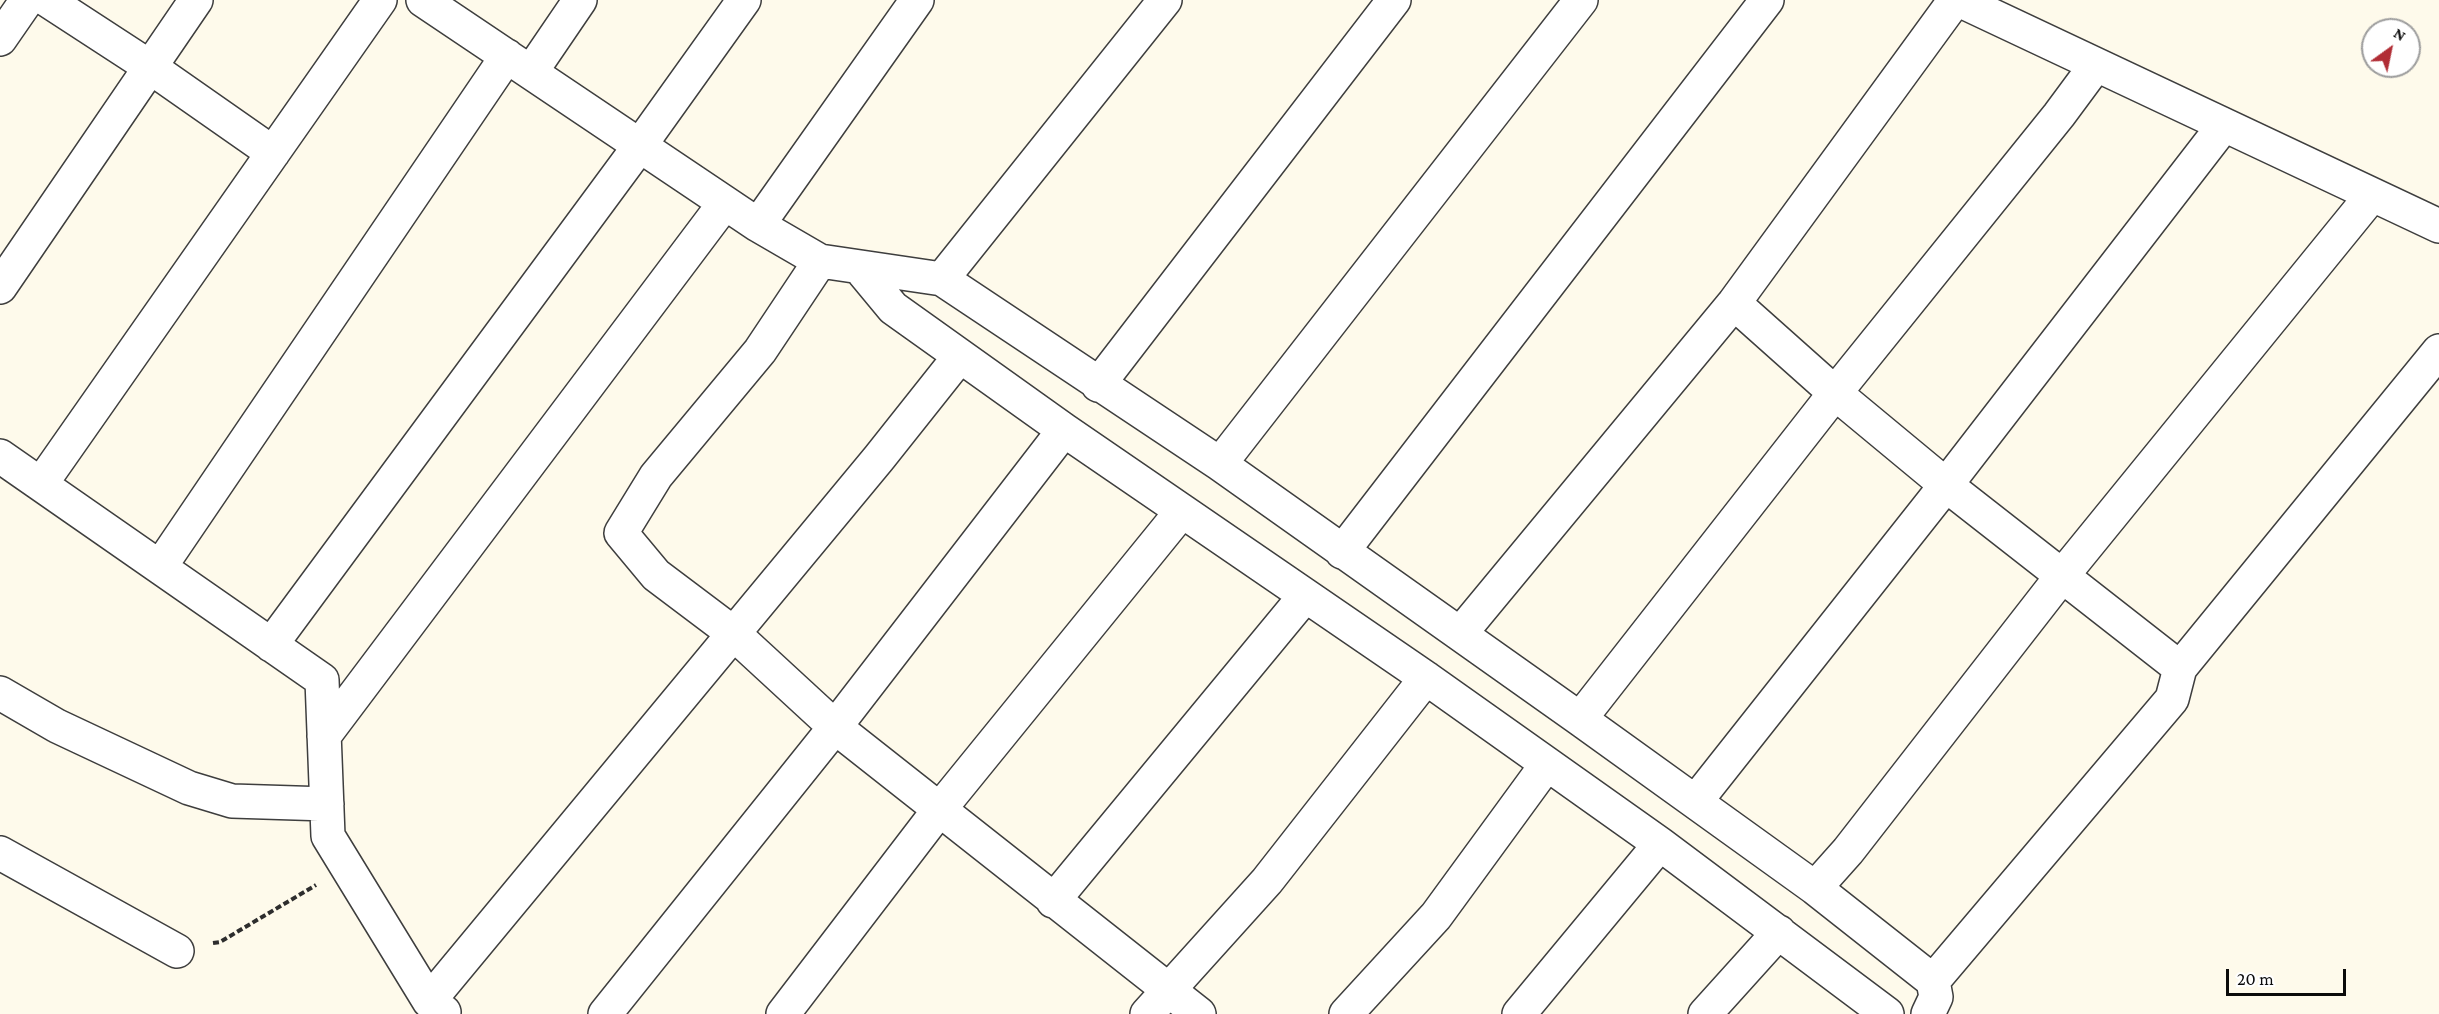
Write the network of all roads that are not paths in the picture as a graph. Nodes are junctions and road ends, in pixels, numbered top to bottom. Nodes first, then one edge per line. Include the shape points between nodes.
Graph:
1 (27, 0) edge
2 (47, 0) edge
3 (196, 0) edge
4 (380, 0) edge
5 (423, 0) edge
6 (580, 0) edge
7 (744, 0) edge
8 (917, 0) edge
9 (1165, 0) edge
10 (1394, 0) edge
11 (1581, 0) edge
12 (1767, 0) edge
13 (1957, 0) edge
14 (0, 39) edge
15 (519, 64) junction
16 (2096, 64) junction
17 (150, 67) junction
18 (2224, 124) junction
19 (640, 144) junction
20 (273, 153) junction
21 (2372, 195) junction
22 (724, 204) junction
23 (758, 225) junction
24 (2439, 226) edge
25 (820, 261) junction
26 (860, 267) junction
27 (942, 279) junction
28 (0, 286) edge
29 (1734, 303) junction
30 (2439, 351) edge
31 (960, 356) junction
32 (1098, 385) junction
33 (1835, 393) junction
34 (1064, 430) junction
35 (0, 456) edge
36 (1220, 464) junction
37 (41, 484) junction
38 (1946, 485) junction
39 (1182, 511) junction
40 (1342, 552) junction
41 (160, 567) junction
42 (2062, 576) junction
43 (1305, 596) junction
44 (733, 633) junction
45 (1460, 634) junction
46 (271, 645) junction
47 (2180, 668) junction
48 (1426, 678) junction
49 (0, 693) edge
50 (1581, 718) junction
51 (835, 727) junction
52 (324, 736) junction
53 (1547, 764) junction
54 (1696, 801) junction
55 (327, 804) junction
56 (939, 810) junction
57 (1660, 844) junction
58 (0, 853) edge
59 (1815, 888) junction
60 (1053, 901) junction
61 (1779, 932) junction
62 (177, 951) road end
63 (1157, 1002) edge
64 (1931, 1005) edge
65 (438, 1007) edge
66 (605, 1014) edge
67 (783, 1014) edge
68 (1199, 1014) edge
69 (1346, 1014) edge
70 (1519, 1014) edge
71 (1705, 1014) edge
72 (1887, 1014) edge

1 - 14 street
2 - 17 street
3 - 17 street
4 - 20 street
5 - 15 street
6 - 15 street
7 - 19 street
8 - 23 street
9 - 27 street
10 - 32 street
11 - 36 street
12 - 40 street
13 - 16 street
13 - 29 street
15 - 19 street
15 - 41 street
16 - 18 street
16 - 33 street
17 - 20 street
17 - 28 street
18 - 21 street
18 - 38 street
19 - 22 street
19 - 46 street
20 - 37 street
21 - 24 street
21 - 42 street
22 - 23 street
22 - 52 street
23 - 25 street
25 - 26 street
25 - 44 street via 760,351 656,476 621,533 656,575
26 - 27 street
26 - 31 street via 893,308
27 - 32 street
29 - 33 street
29 - 45 street
30 - 47 street
31 - 34 street
31 - 44 street
32 - 36 street
33 - 38 street
33 - 50 street
34 - 39 street
34 - 51 street
35 - 37 street
36 - 40 street
37 - 41 street
38 - 42 street
38 - 54 street
39 - 43 street
39 - 56 street
40 - 45 street
41 - 46 street
42 - 47 street
42 - 59 street
43 - 48 street
43 - 60 street
44 - 51 street
44 - 65 street
45 - 50 street
46 - 52 street via 322,680
47 - 64 street via 2172,699
48 - 53 street
48 - 63 street via 1267,881
49 - 55 street via 57,726 189,788 232,801
50 - 54 street
51 - 56 street
51 - 66 street
52 - 55 street
53 - 57 street
53 - 69 street via 1436,916
54 - 59 street
55 - 65 street via 328,836
56 - 60 street
56 - 67 street
57 - 61 street
57 - 70 street
58 - 62 street
59 - 64 street
60 - 63 street
61 - 71 street
61 - 72 street
63 - 68 street

